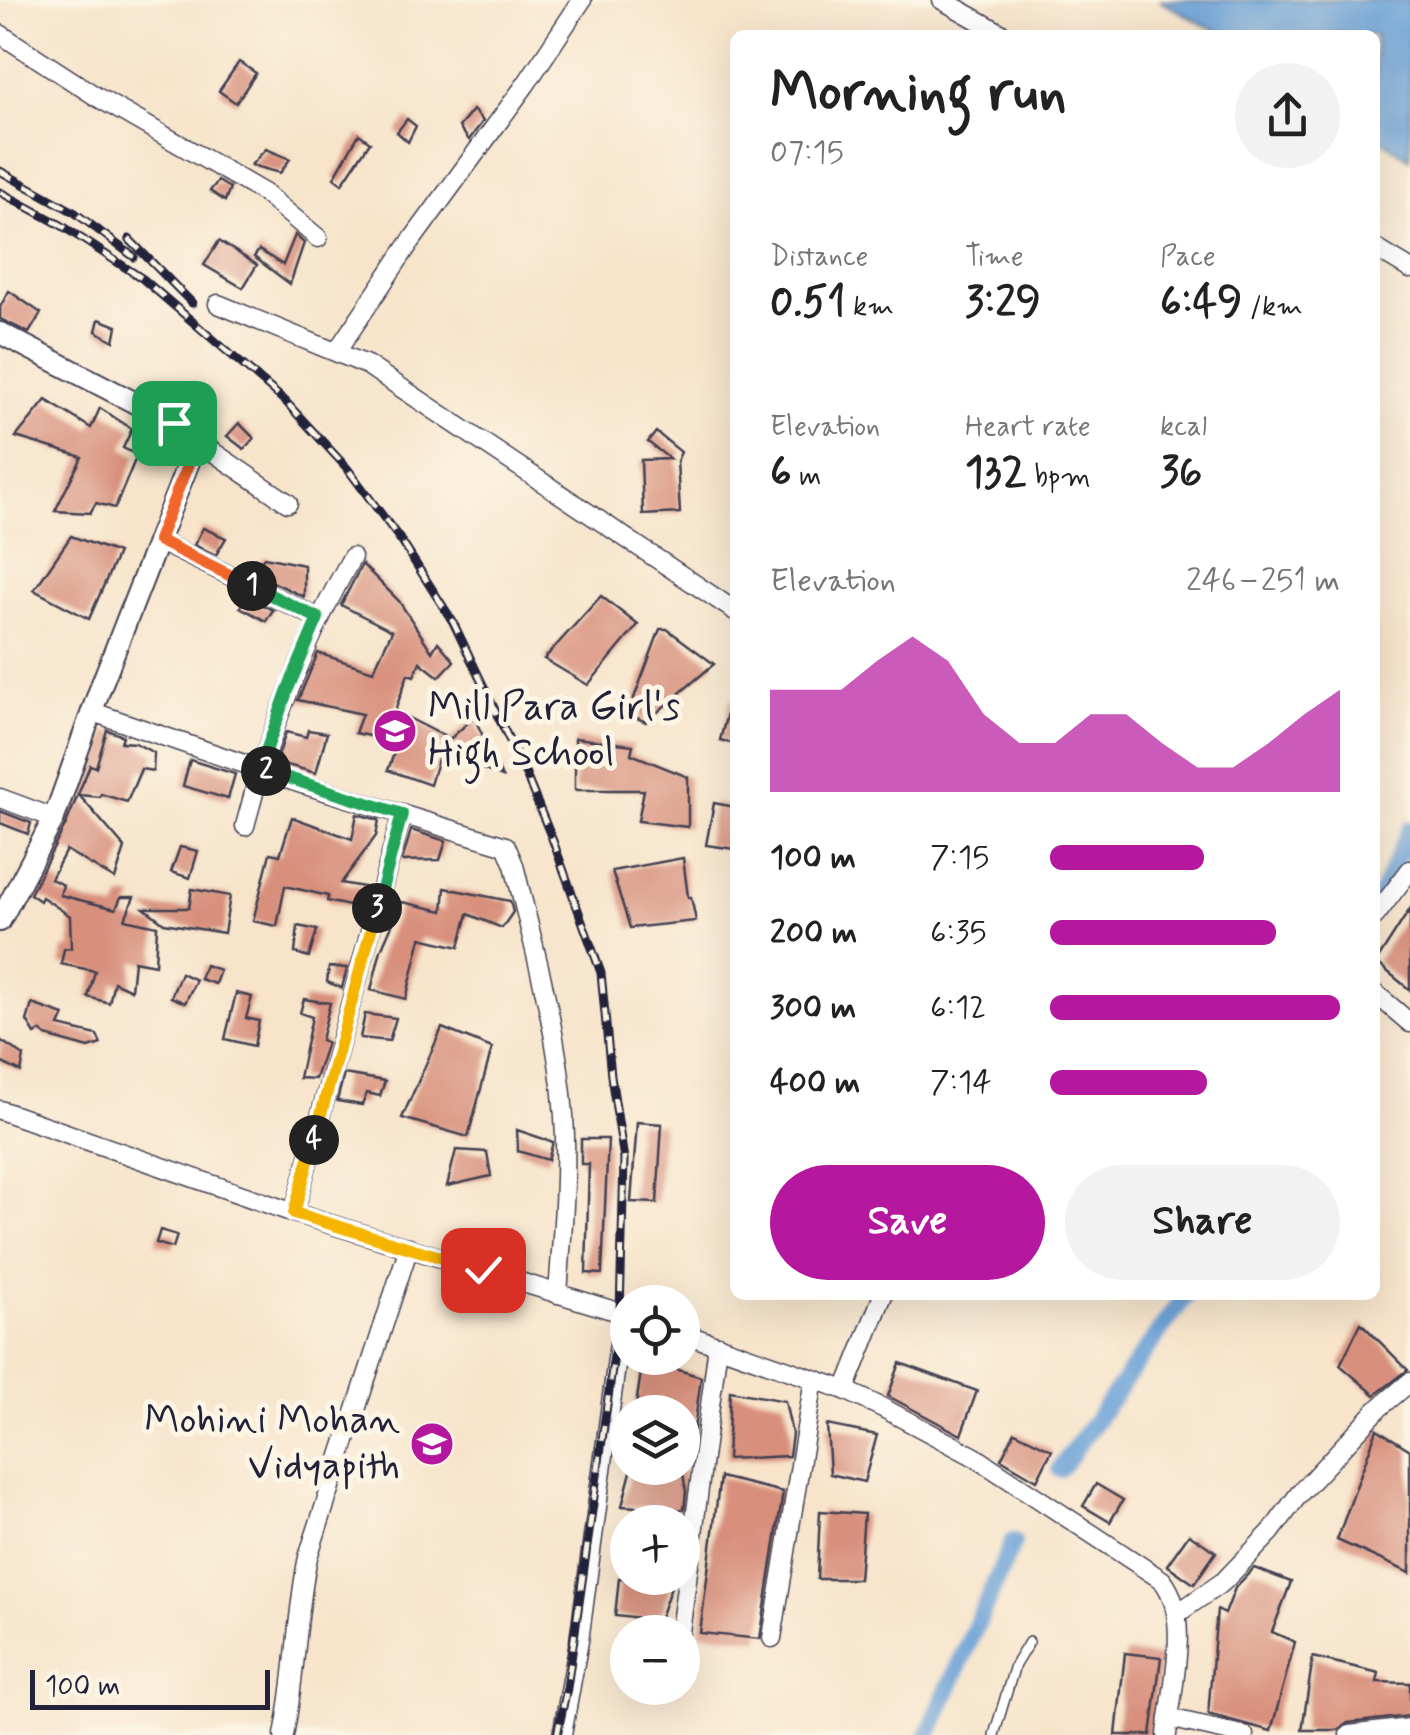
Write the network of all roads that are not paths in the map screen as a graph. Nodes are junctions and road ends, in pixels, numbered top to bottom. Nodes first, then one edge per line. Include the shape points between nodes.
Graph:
1 (582, 0) edge
2 (942, 0) edge
3 (995, 30) edge
4 (0, 34) edge
5 (318, 238) dead end
6 (1380, 251) edge
7 (1410, 269) edge
8 (218, 304) dead end
9 (0, 333) edge
10 (336, 352) junction
11 (197, 441) junction
12 (288, 503) dead end
13 (158, 540) junction
14 (352, 557) dead end
15 (730, 608) edge
16 (318, 618) junction
17 (94, 712) junction
18 (260, 768) junction
19 (0, 798) edge
20 (402, 814) junction
21 (54, 818) junction
22 (246, 826) dead end
23 (1410, 870) edge
24 (1380, 909) edge
25 (0, 921) edge
26 (1380, 997) edge
27 (1410, 1023) edge
28 (0, 1110) edge
29 (294, 1213) junction
30 (408, 1247) junction
31 (558, 1294) junction
32 (881, 1300) edge
33 (610, 1310) edge
34 (700, 1339) edge
35 (718, 1345) junction
36 (616, 1375) edge
37 (814, 1379) junction
38 (1410, 1382) edge
39 (845, 1390) junction
40 (1178, 1613) junction
41 (682, 1615) edge
42 (772, 1638) dead end
43 (1029, 1642) dead end
44 (1168, 1726) edge
45 (1410, 1728) edge
46 (284, 1735) edge
47 (562, 1735) edge
48 (994, 1735) edge
49 (1244, 1735) edge
50 (1350, 1735) edge

1 - 10 street
2 - 3 street
4 - 5 street via 264,193
6 - 7 street
8 - 10 street
9 - 11 street
10 - 15 street via 367,365
11 - 12 street
11 - 13 street
13 - 16 street
13 - 17 street
14 - 16 street
16 - 18 street
17 - 18 street
17 - 21 street
18 - 20 street
18 - 22 street
19 - 21 street
20 - 29 street
20 - 31 street via 511,853 555,1043 564,1116
21 - 25 street
23 - 24 street
26 - 27 street
28 - 29 street
29 - 30 street
30 - 31 street
30 - 46 street via 308,1557
31 - 33 street
32 - 39 street
34 - 35 street
35 - 37 street
35 - 41 street
36 - 47 street
37 - 39 street
37 - 42 street
38 - 40 street via 1312,1479 1224,1581
39 - 40 street via 975,1457 1146,1567 1172,1591
40 - 44 street
43 - 48 lane via 1015,1665
44 - 49 street
45 - 50 street

